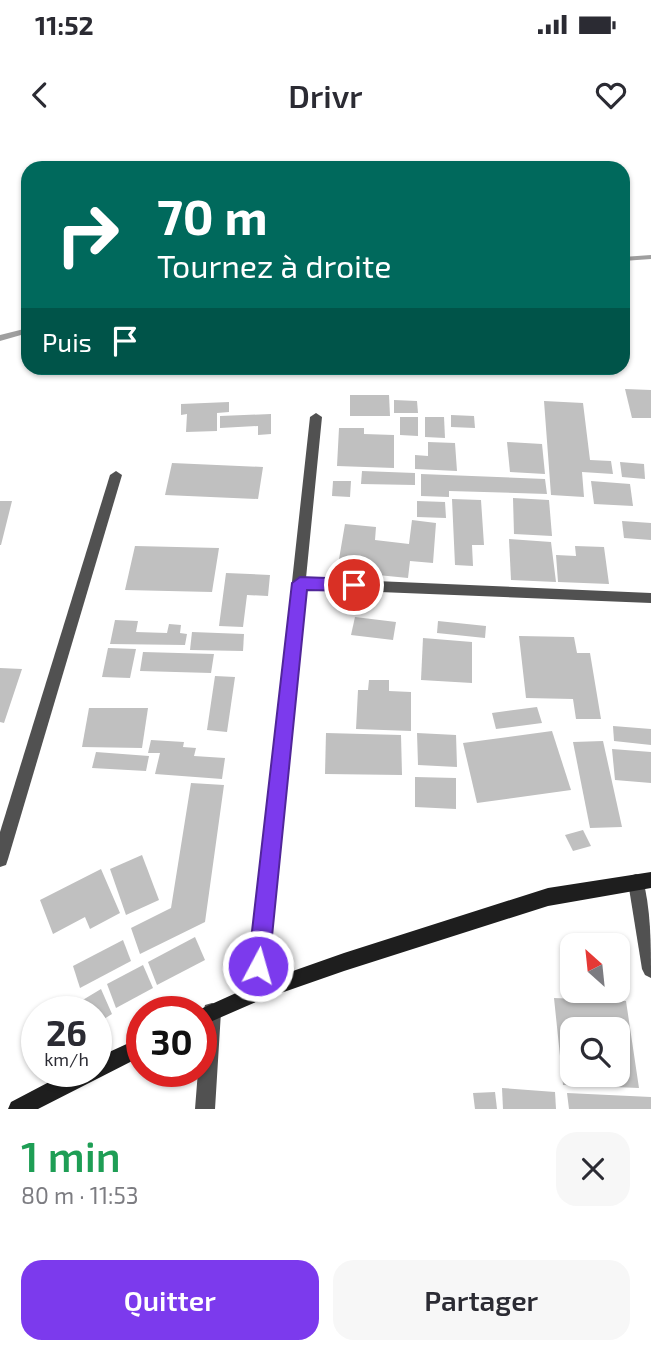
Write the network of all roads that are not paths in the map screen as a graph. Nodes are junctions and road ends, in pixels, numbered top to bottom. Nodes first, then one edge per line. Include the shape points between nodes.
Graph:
1 (316, 417) dead end
2 (116, 475) dead end
3 (300, 583) junction
4 (651, 598) edge
5 (0, 859) edge
6 (644, 881) edge
7 (651, 969) edge
8 (256, 993) junction
9 (217, 1009) edge
10 (60, 1087) edge
11 (205, 1087) edge
12 (18, 1109) edge
13 (205, 1109) edge

1 - 3 street
2 - 5 street
3 - 4 street
3 - 8 street
6 - 7 street
6 - 8 street via 548,897
8 - 9 street
10 - 12 street
11 - 13 street

